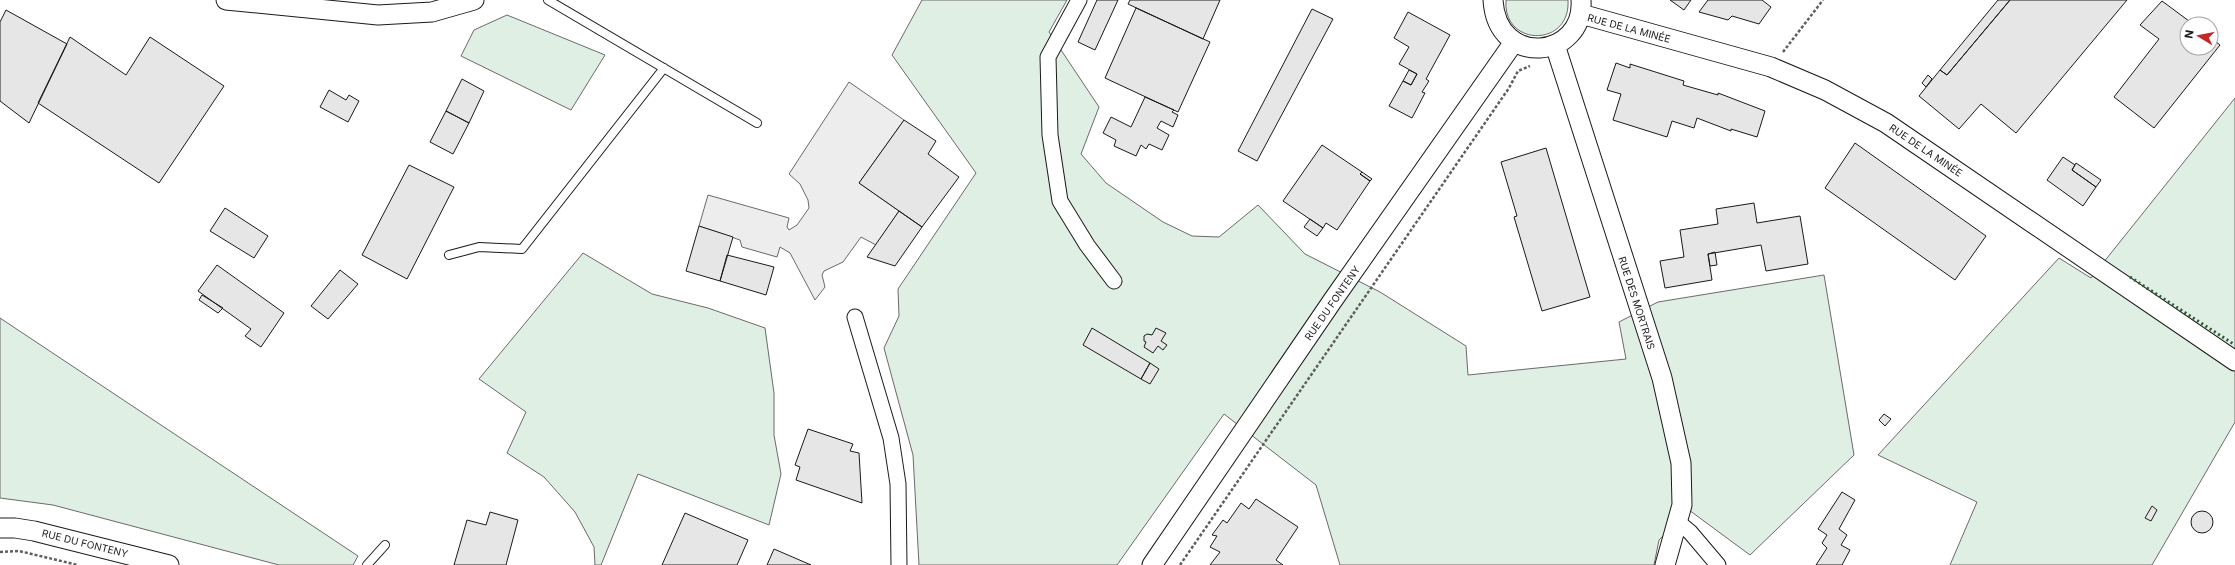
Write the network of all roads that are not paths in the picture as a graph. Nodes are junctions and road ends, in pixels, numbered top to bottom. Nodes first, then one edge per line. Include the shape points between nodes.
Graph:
1 (226, 0) edge
2 (474, 0) edge
3 (548, 0) edge
4 (1079, 0) edge
5 (1493, 0) edge
6 (1581, 7) edge
7 (1514, 42) junction
8 (1555, 45) junction
9 (664, 68) junction
10 (757, 123) dead end
11 (449, 255) dead end
12 (1114, 281) dead end
13 (855, 318) dead end
14 (2235, 361) edge
15 (1679, 523) junction
16 (0, 528) edge
17 (385, 545) dead end
18 (133, 560) edge
19 (169, 565) edge
20 (367, 565) edge
21 (899, 565) edge
22 (1152, 565) edge
23 (1665, 565) edge
24 (1718, 565) edge

1 - 2 street via 378,15 432,12
3 - 9 lane
4 - 12 street via 1048,57 1050,135 1060,201 1087,245
5 - 7 street via 1498,24 1504,34
6 - 8 street via 1571,33
6 - 14 street, RUE DE LA MINÉE via 1772,67 1825,90 1886,123
7 - 8 street via 1534,49
7 - 22 street, RUE DU FONTENY
8 - 15 street, RUE DES MORTRAIS via 1662,378 1682,462 1683,486
9 - 10 lane
9 - 11 lane via 522,249 479,247
13 - 21 street via 891,438 898,484
15 - 23 street, RUE DES MORTRAIS
15 - 24 street
16 - 18 street, RUE DU FONTENY via 34,531
17 - 20 lane
18 - 19 street, RUE DU FONTENY

